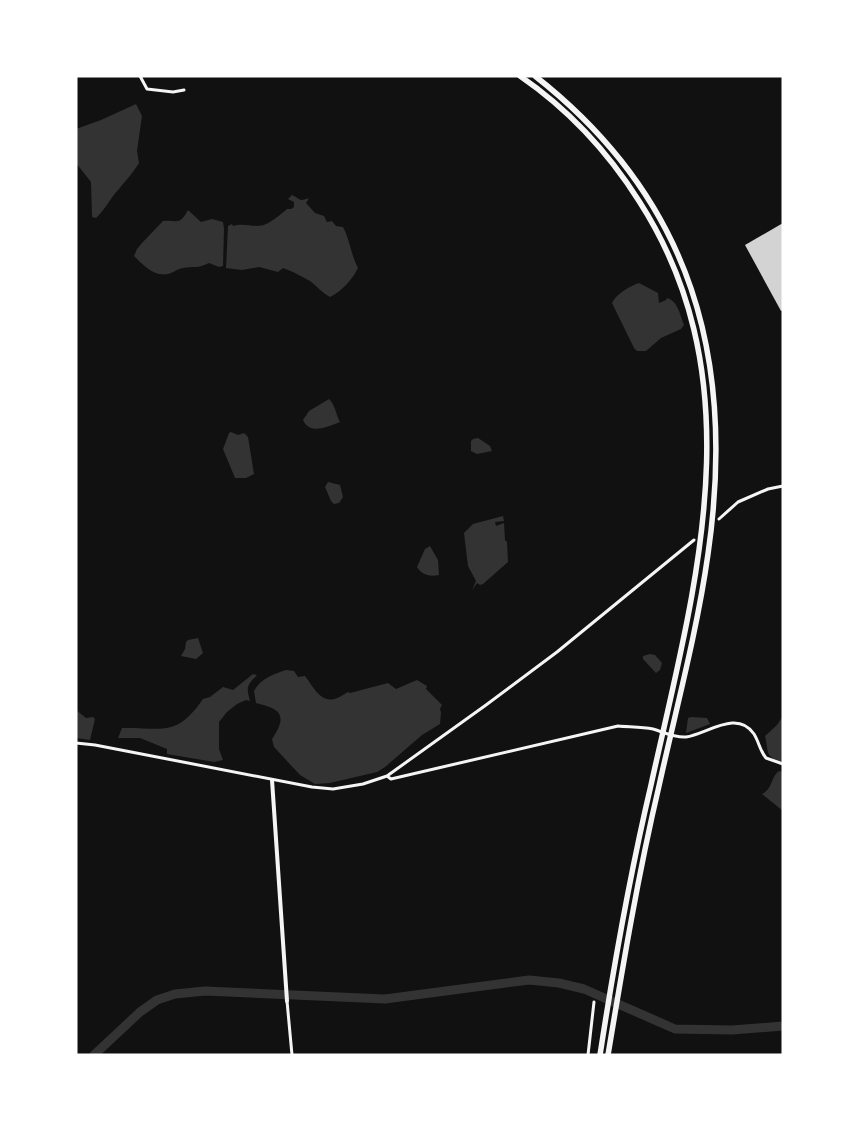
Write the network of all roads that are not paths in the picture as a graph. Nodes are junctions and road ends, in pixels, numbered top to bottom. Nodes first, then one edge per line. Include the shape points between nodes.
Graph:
1 (140, 76) edge
2 (520, 76) edge
3 (535, 76) edge
4 (184, 90) dead end
5 (783, 486) edge
6 (719, 520) dead end
7 (694, 540) dead end
8 (76, 743) edge
9 (783, 764) edge
10 (387, 776) junction
11 (272, 780) junction
12 (287, 1001) joint
13 (594, 1002) dead end
14 (292, 1055) edge
15 (588, 1055) edge
16 (600, 1055) edge
17 (608, 1055) edge

1 - 4 street via 147,89
2 - 16 highway via 586,133 620,173 648,214 682,288 696,336 705,391 707,478 700,552 636,854
3 - 17 highway via 594,128 627,167 655,210 679,259 698,310 714,389 716,463 708,554 694,635 638,882
5 - 6 street via 738,502
7 - 10 street via 557,652
8 - 11 street
9 - 10 street via 766,758 754,733 738,724 717,726 687,737 618,726 391,779
10 - 11 street via 333,790
11 - 12 street
12 - 14 street
13 - 15 street

